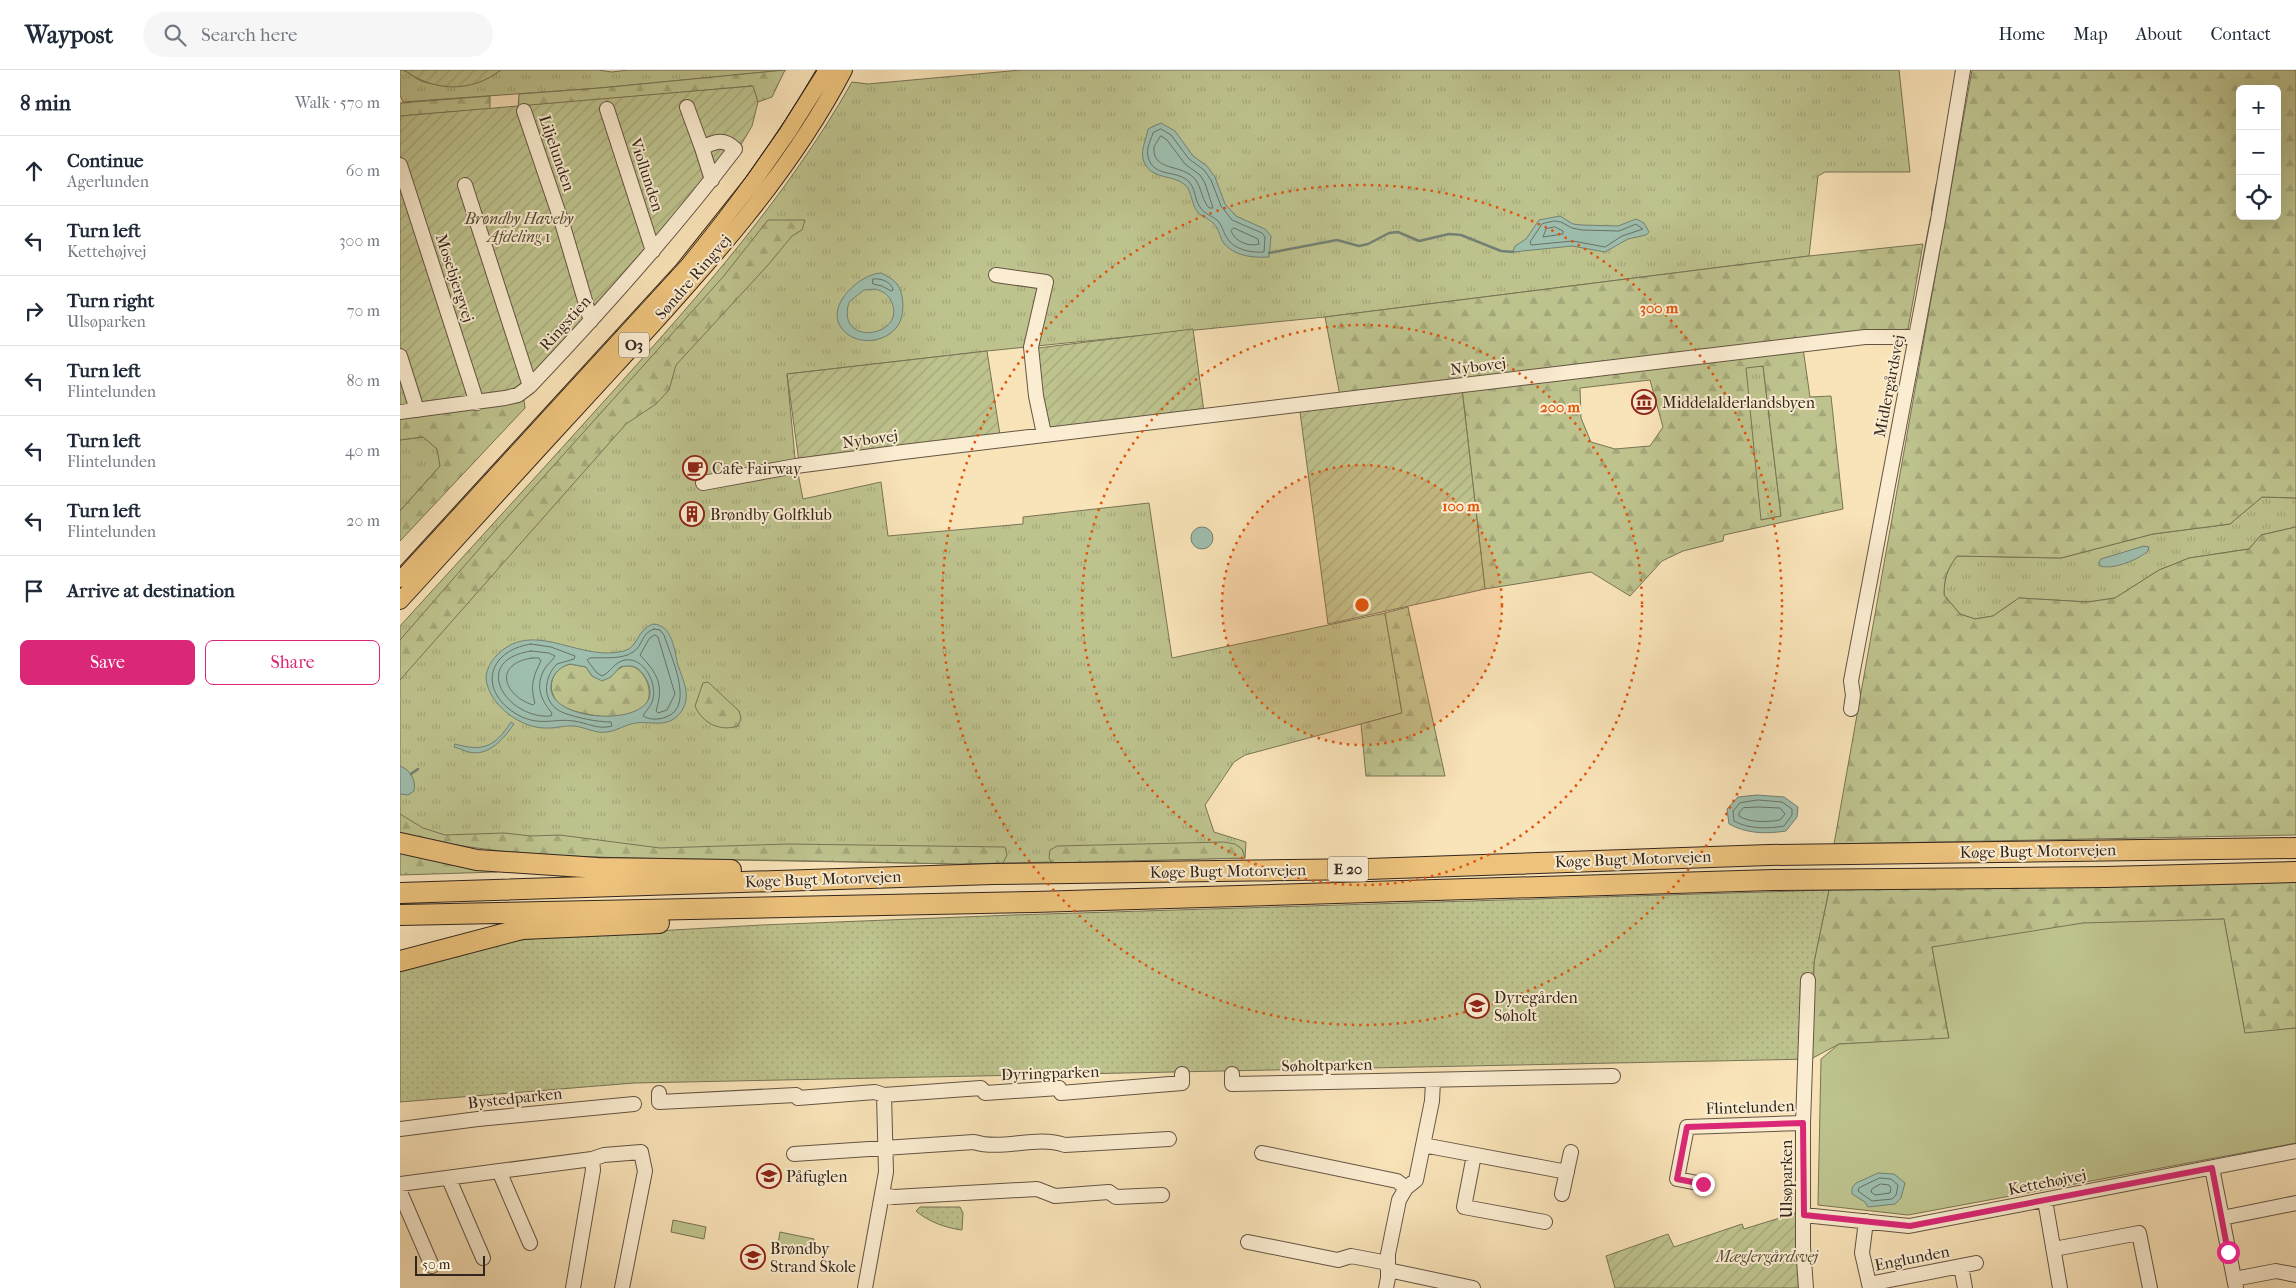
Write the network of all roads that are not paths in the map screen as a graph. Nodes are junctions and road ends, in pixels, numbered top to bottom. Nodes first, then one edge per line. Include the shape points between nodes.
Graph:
1 (827, 70) edge
2 (844, 70) edge
3 (1963, 70) edge
4 (688, 107) dead end
5 (608, 110) dead end
6 (524, 111) dead end
7 (702, 148) junction
8 (400, 165) edge
9 (712, 180) junction
10 (465, 185) dead end
11 (653, 251) junction
12 (996, 275) dead end
13 (591, 321) junction
14 (1916, 337) junction
15 (400, 356) edge
16 (530, 386) junction
17 (477, 403) junction
18 (417, 410) junction
19 (400, 412) edge
20 (1044, 434) junction
21 (703, 483) dead end
22 (400, 579) edge
23 (400, 601) edge
24 (1851, 709) dead end
25 (400, 844) edge
26 (2296, 848) edge
27 (2296, 872) edge
28 (993, 874) junction
29 (400, 893) edge
30 (1034, 902) junction
31 (400, 915) edge
32 (400, 961) edge
33 (1808, 980) dead end
34 (1182, 1074) dead end
35 (1232, 1074) dead end
36 (1612, 1076) dead end
37 (1433, 1081) junction
38 (659, 1094) dead end
39 (884, 1095) junction
40 (634, 1104) dead end
41 (1803, 1123) junction
42 (400, 1129) edge
43 (1169, 1138) dead end
44 (1423, 1145) junction
45 (886, 1147) junction
46 (2296, 1151) edge
47 (1571, 1152) dead end
48 (1262, 1153) dead end
49 (794, 1154) dead end
50 (1474, 1155) junction
51 (592, 1159) junction
52 (2212, 1168) junction
53 (499, 1171) junction
54 (1567, 1172) junction
55 (449, 1179) junction
56 (400, 1184) edge
57 (1703, 1184) dead end
58 (1406, 1188) junction
59 (400, 1192) edge
60 (1562, 1194) dead end
61 (883, 1195) junction
62 (1162, 1195) dead end
63 (2045, 1200) junction
64 (2296, 1203) edge
65 (1804, 1215) junction
66 (2222, 1218) junction
67 (1866, 1221) junction
68 (1545, 1222) dead end
69 (1248, 1242) dead end
70 (530, 1243) dead end
71 (2054, 1249) junction
72 (483, 1258) dead end
73 (1976, 1263) dead end
74 (432, 1266) dead end
75 (1961, 1266) junction
76 (1388, 1267) junction
77 (2296, 1275) edge
78 (2235, 1283) edge
79 (1869, 1286) edge
80 (573, 1288) edge
81 (622, 1288) edge
82 (865, 1288) edge
83 (1386, 1288) edge
84 (1473, 1288) edge
85 (1806, 1288) edge
86 (1965, 1288) edge
87 (2060, 1288) edge
88 (2150, 1288) edge

1 - 22 main road, Søndre Ringvej / O3 via 753,182 683,270
2 - 23 main road, Søndre Ringvej / O3 via 768,189 694,279
3 - 14 street, Midlergårdsvej
4 - 7 street
5 - 11 street, Viollunden
6 - 13 street, Liljelunden
7 - 9 street
7 - 9 street, Ringstien via 721,141 735,148
8 - 17 street, Mosebjergvej
9 - 11 street, Ringstien
10 - 16 street
11 - 13 street, Ringstien
12 - 20 street via 1046,282 1031,347
13 - 16 street, Ringstien
14 - 20 street, Nybovej via 1865,337
14 - 24 street, Midlergårdsvej via 1851,681
15 - 18 street
16 - 17 street, Ringstien via 518,394
17 - 18 street, Ringstien
18 - 19 street, Ringstien
20 - 21 street, Nybovej via 796,466
25 - 28 highway via 477,860 598,868
26 - 28 highway, Køge Bugt Motorvejen / E 20 via 1769,854 1368,869
27 - 30 highway, Køge Bugt Motorvejen / E 20 via 1773,880
28 - 29 highway, Køge Bugt Motorvejen / E 20
30 - 31 highway, Køge Bugt Motorvejen / E 20
30 - 32 highway via 1018,908 522,929
33 - 41 street, Ulsøparken
34 - 39 street, Dyringparken via 1182,1082 1061,1093 1059,1088 985,1093 980,1088
35 - 37 street, Søholtparken via 1232,1084
36 - 37 street, Søholtparken
37 - 44 street
38 - 39 street, Dyringparken via 660,1102 875,1092
39 - 45 street
40 - 42 street, Bystedparken
41 - 57 street, Flintelunden via 1687,1127 1677,1179
41 - 65 street, Ulsøparken
43 - 45 street via 1064,1145 1050,1140
44 - 50 street
44 - 58 street via 1416,1180
45 - 49 street
45 - 61 street
46 - 52 street, Kettehøjvej
47 - 54 street
48 - 58 street via 1396,1180
50 - 54 street
50 - 68 street via 1464,1207
51 - 53 street
51 - 80 street via 593,1170
51 - 81 street via 641,1152 645,1171
52 - 63 street, Kettehøjvej
52 - 66 street
53 - 55 street
53 - 70 street
54 - 60 street
55 - 56 street
55 - 72 street
58 - 76 street via 1399,1200
59 - 74 street
61 - 62 street via 1037,1189 1055,1196 1109,1192 1116,1197
61 - 82 street
63 - 67 street, Kettehøjvej via 1910,1226
63 - 71 street
64 - 66 street
65 - 67 street, Kettehøjvej
65 - 85 street, Ulsøparken
66 - 78 street
67 - 79 street, Englunden via 1862,1253
69 - 76 street via 1338,1260 1351,1256
71 - 87 street
71 - 88 street via 2139,1233
73 - 75 street, Englunden
75 - 79 street, Englunden
75 - 86 street, Englunden
76 - 83 street
76 - 84 street
77 - 78 street via 2276,1271

